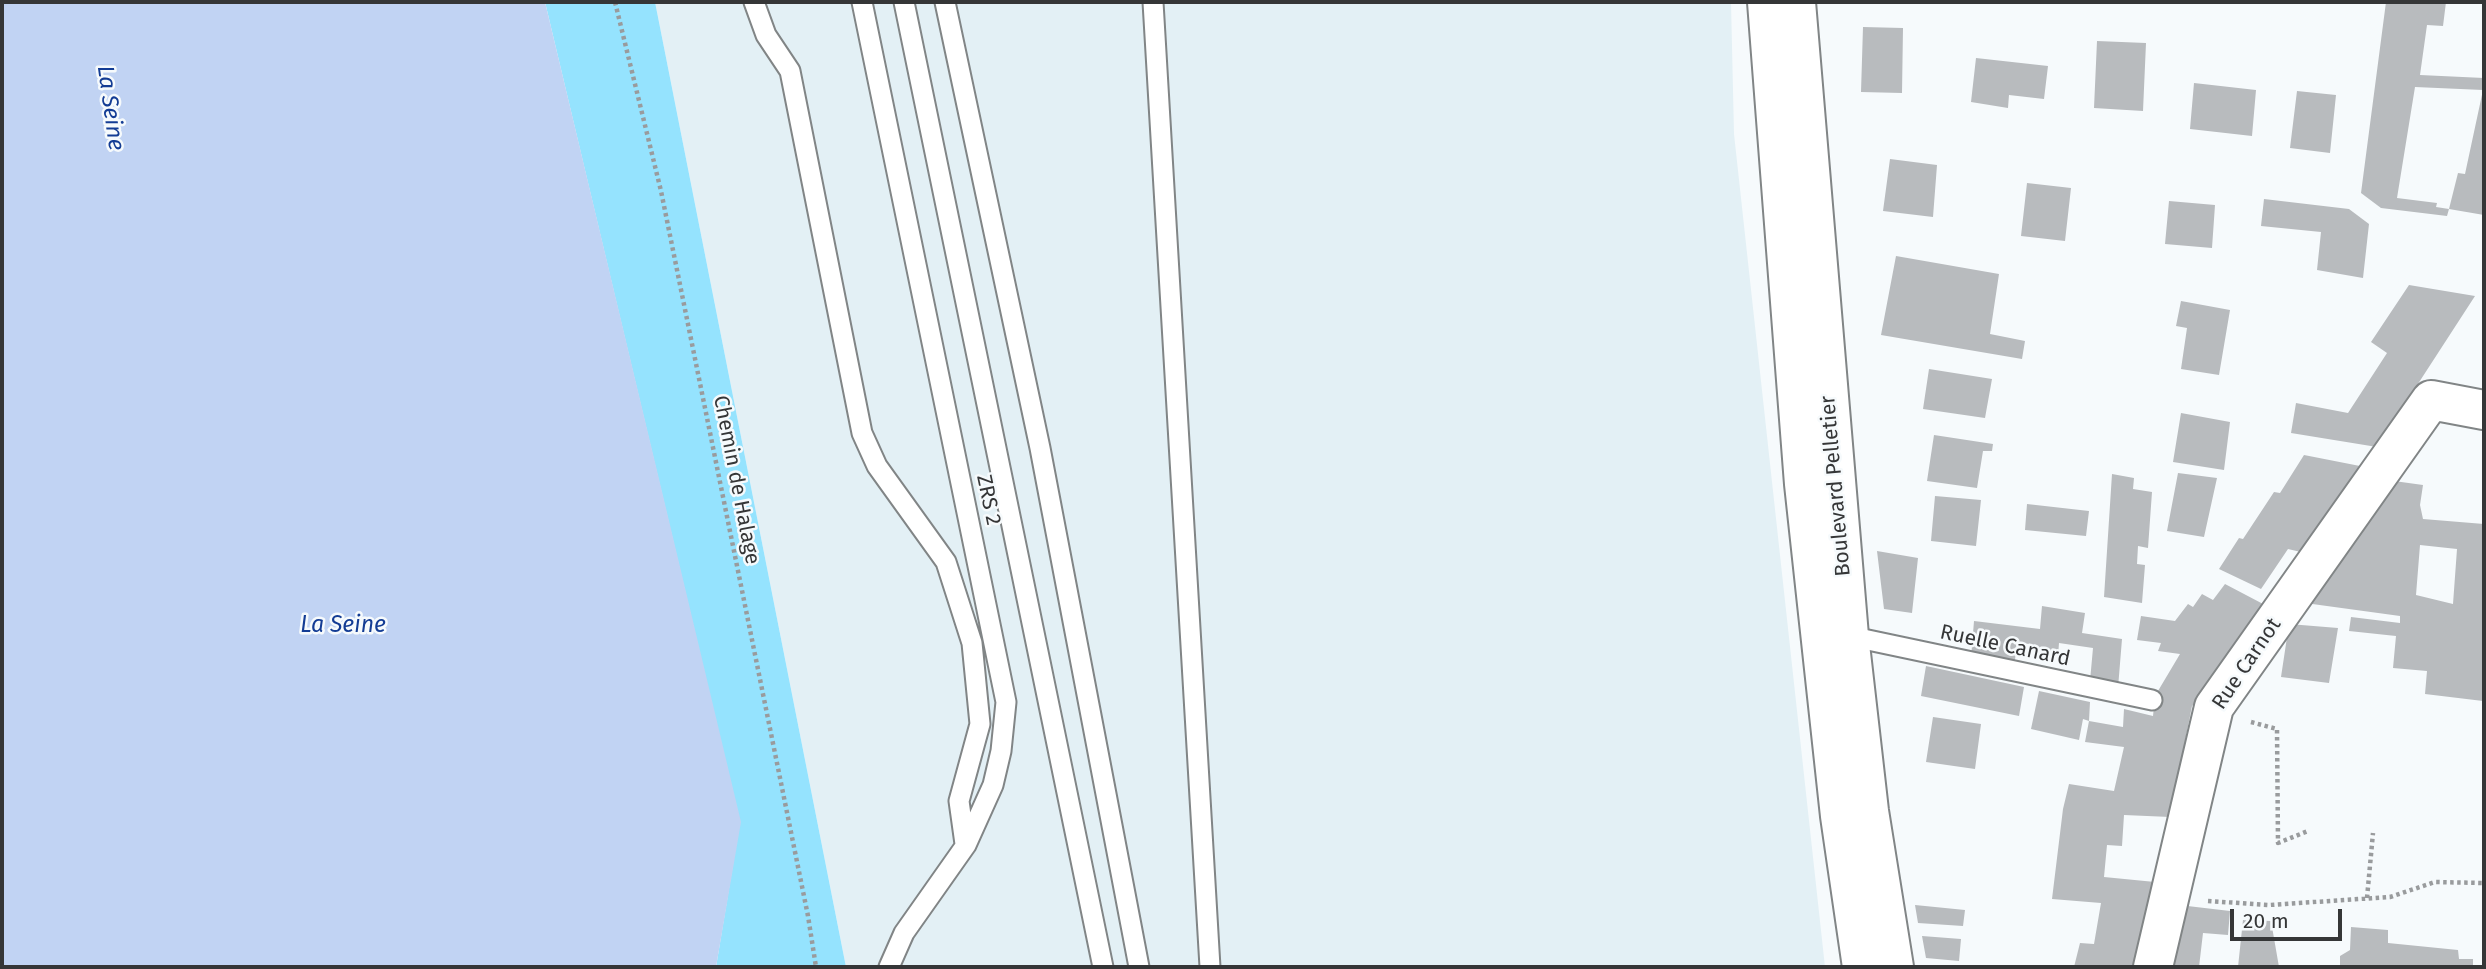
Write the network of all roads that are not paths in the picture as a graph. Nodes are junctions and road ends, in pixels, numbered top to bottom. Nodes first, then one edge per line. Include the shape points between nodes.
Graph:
1 (754, 2) edge
2 (904, 2) edge
3 (946, 2) edge
4 (1153, 2) edge
5 (1767, 2) edge
6 (1796, 2) edge
7 (861, 7) edge
8 (2484, 410) edge
9 (1849, 636) junction
10 (2152, 700) dead end
11 (965, 845) junction
12 (889, 967) edge
13 (1103, 967) edge
14 (1139, 967) edge
15 (1210, 967) edge
16 (1862, 967) edge
17 (1895, 967) edge
18 (2152, 967) edge

1 - 11 lane via 766,35 790,71 862,433 877,466 946,562 972,643 980,724 959,801
2 - 13 lane, ZRS 2
3 - 14 lane via 1040,448
4 - 15 lane
5 - 16 main road, Boulevard Pelletier via 1804,484 1840,816
6 - 9 main road, Boulevard Pelletier
7 - 11 lane, ZRS 2 via 1006,702 993,785
8 - 18 main road, Rue Carnot via 2431,400 2214,707
9 - 10 lane, Ruelle Canard
9 - 17 main road, Boulevard Pelletier via 1869,811
11 - 12 lane, ZRS 2 via 904,933

